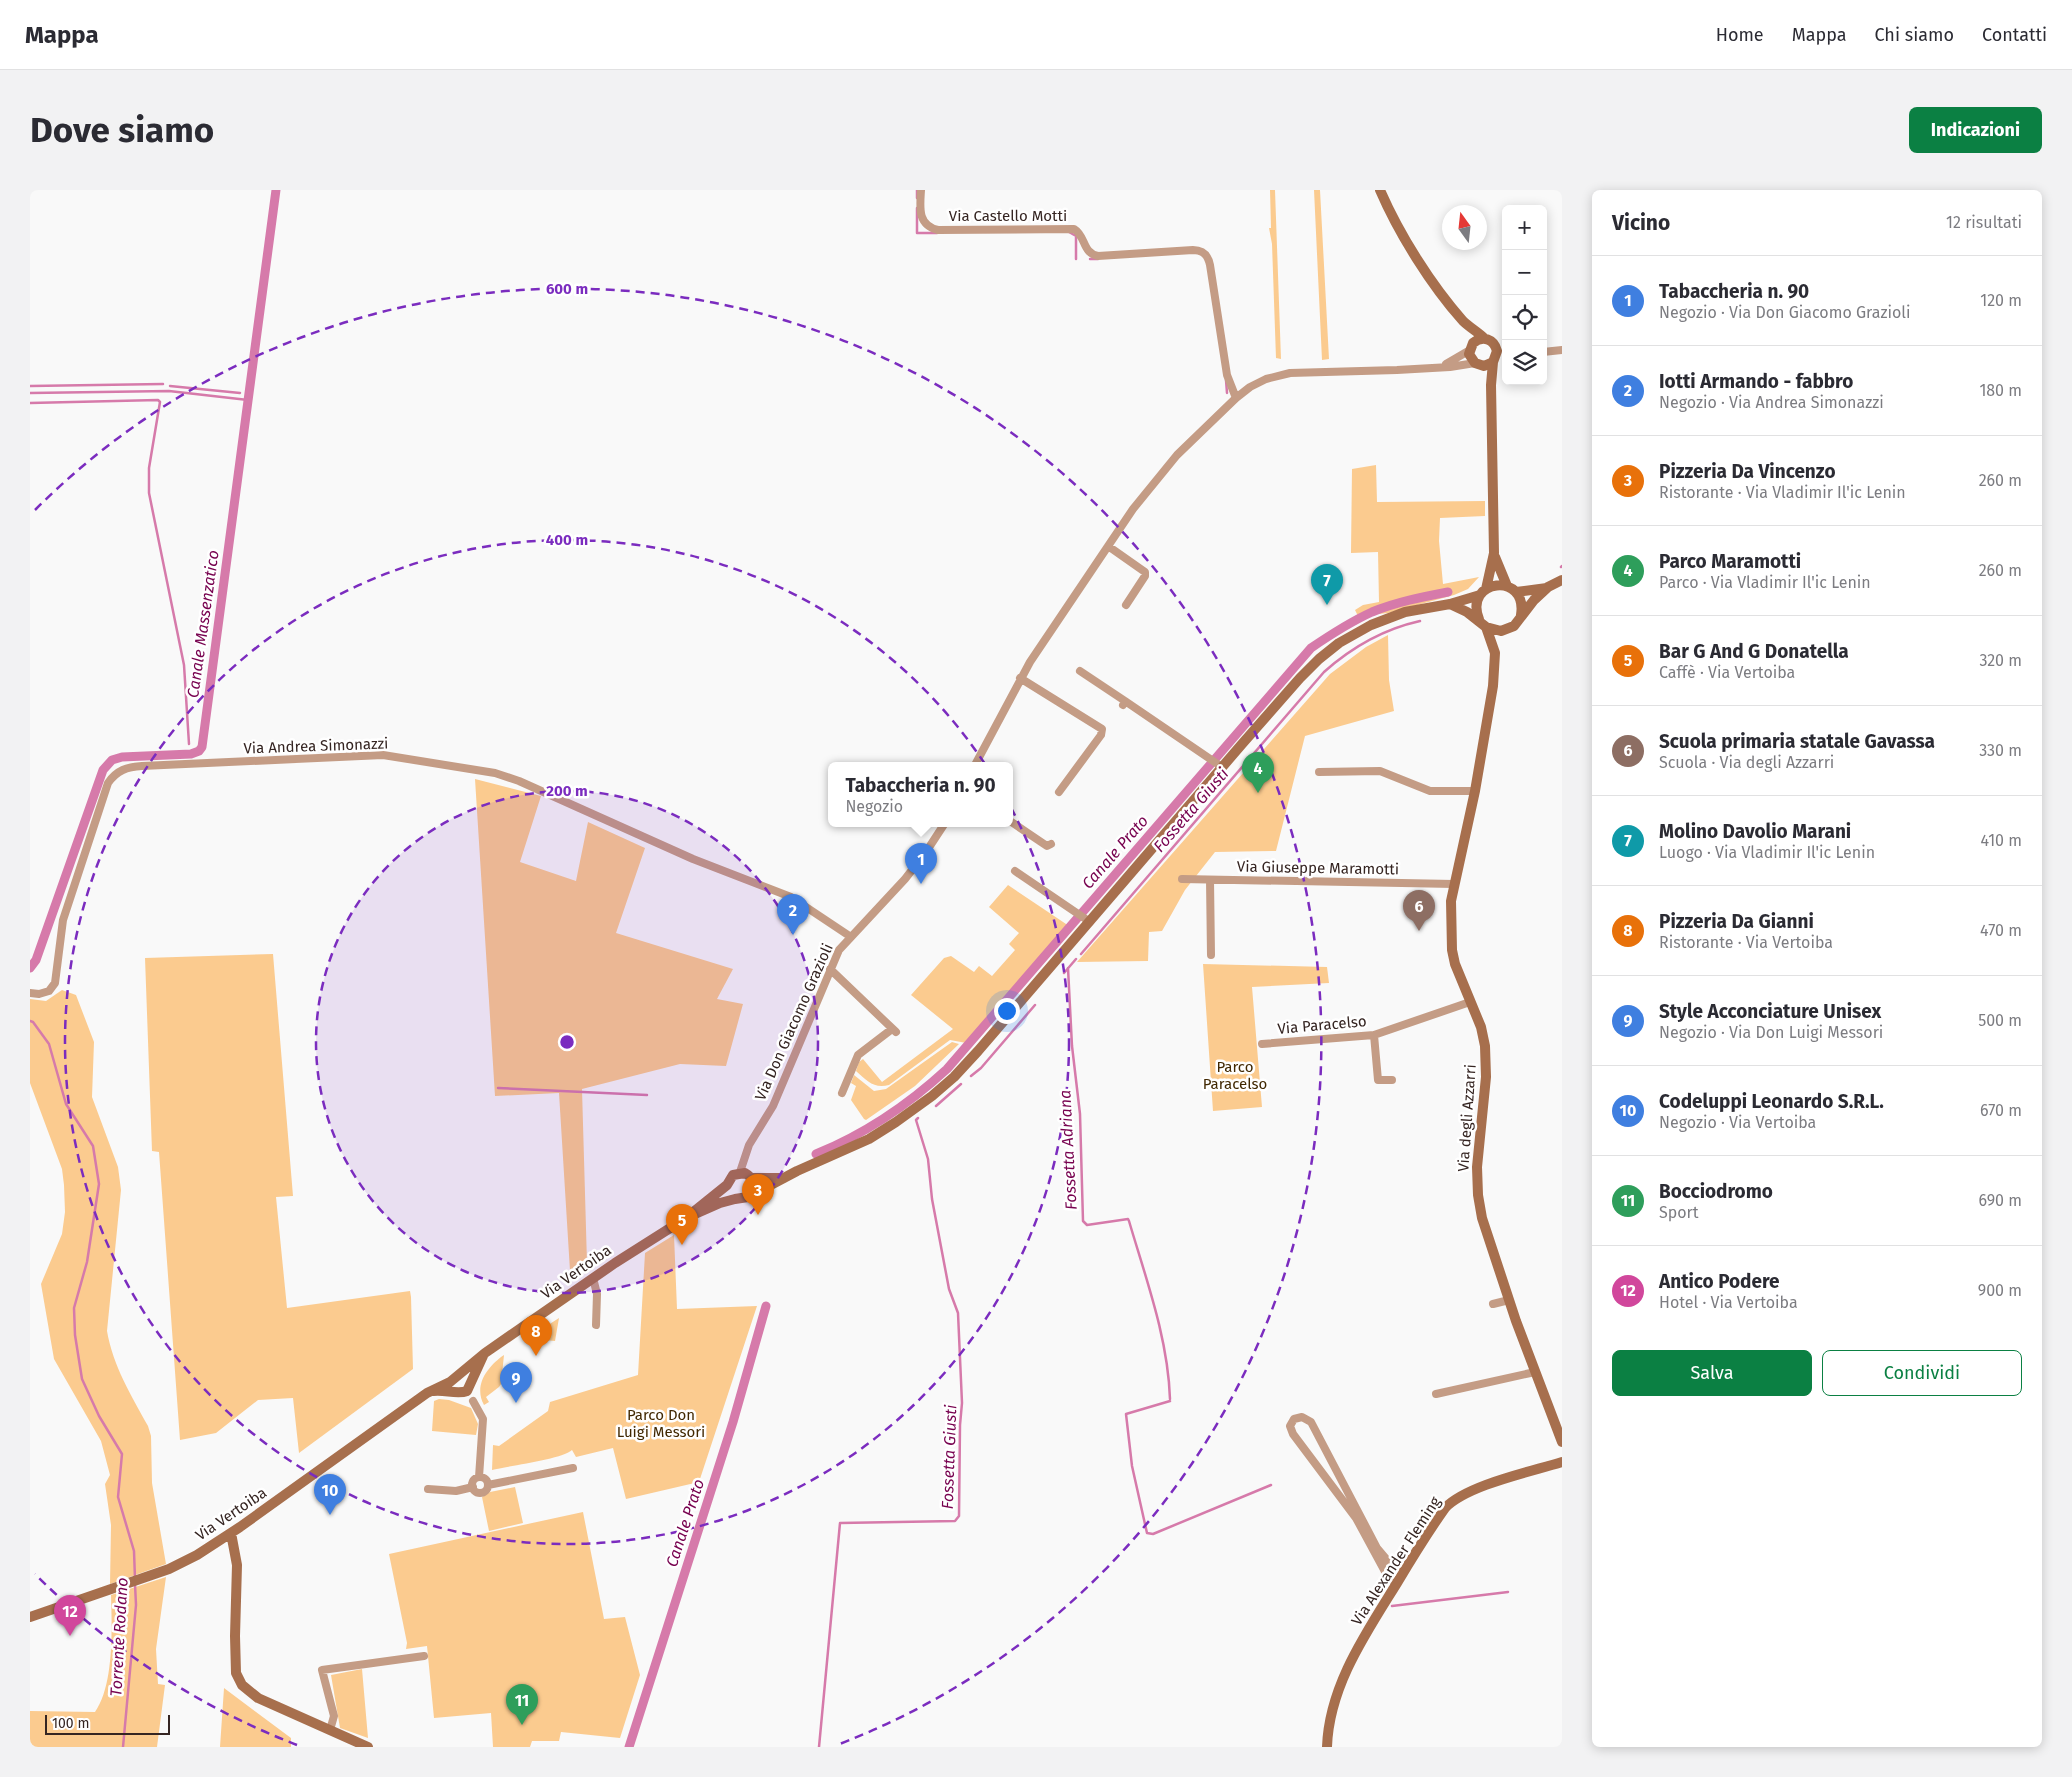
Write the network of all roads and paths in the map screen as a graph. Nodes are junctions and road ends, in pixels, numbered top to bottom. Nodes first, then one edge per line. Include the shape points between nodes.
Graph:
1 (921, 190) edge
2 (1380, 190) edge
3 (1464, 322) junction
4 (1484, 338) junction
5 (1470, 348) junction
6 (1562, 350) edge
7 (1501, 351) edge
8 (1547, 352) edge
9 (1493, 362) junction
10 (1477, 364) junction
11 (1440, 367) junction
12 (1491, 385) junction
13 (1236, 398) junction
14 (1108, 546) junction
15 (1494, 553) junction
16 (1562, 580) edge
17 (1507, 586) junction
18 (1548, 587) junction
19 (1483, 592) junction
20 (1516, 592) junction
21 (1450, 604) junction
22 (1126, 605) dead end
23 (1521, 615) junction
24 (1479, 619) junction
25 (1486, 627) junction
26 (1508, 629) junction
27 (1495, 653) junction
28 (1080, 670) dead end
29 (1020, 678) junction
30 (977, 762) edge
31 (1217, 763) junction
32 (1319, 772) dead end
33 (1059, 792) dead end
34 (1475, 792) junction
35 (1013, 823) edge
36 (942, 827) edge
37 (1050, 844) dead end
38 (1016, 871) dead end
39 (1182, 879) dead end
40 (1210, 880) junction
41 (1454, 884) junction
42 (1086, 919) junction
43 (851, 937) junction
44 (1211, 955) dead end
45 (830, 970) junction
46 (30, 993) edge
47 (1470, 1002) junction
48 (1374, 1035) junction
49 (1262, 1044) dead end
50 (1392, 1080) dead end
51 (842, 1093) dead end
52 (740, 1172) junction
53 (752, 1178) junction
54 (782, 1178) junction
55 (727, 1185) junction
56 (751, 1195) junction
57 (735, 1198) junction
58 (686, 1218) junction
59 (593, 1278) junction
60 (1508, 1300) junction
61 (1493, 1304) dead end
62 (596, 1325) dead end
63 (485, 1353) junction
64 (1535, 1372) junction
65 (456, 1377) junction
66 (465, 1389) junction
67 (428, 1393) junction
68 (1436, 1394) dead end
69 (1562, 1442) edge
70 (1562, 1462) edge
71 (573, 1468) dead end
72 (479, 1477) junction
73 (488, 1485) junction
74 (473, 1487) junction
75 (428, 1489) dead end
76 (231, 1533) junction
77 (1404, 1571) junction
78 (1396, 1584) junction
79 (30, 1617) edge
80 (424, 1656) dead end
81 (330, 1730) junction
82 (363, 1746) edge
83 (1327, 1747) edge

1 - 13 street, Via Castello Motti via 921,218 927,226 938,230 1074,229 1087,250 1098,256 1201,251 1210,265 1227,375
2 - 3 main road via 1410,248
3 - 4 main road
3 - 5 main road
4 - 5 main road via 1476,340
4 - 7 main road
5 - 10 main road via 1470,355
5 - 11 street
6 - 8 street
7 - 9 main road
9 - 10 main road via 1487,366
9 - 12 main road
10 - 11 street
10 - 12 main road
11 - 13 street via 1290,373 1266,379
12 - 15 main road
13 - 14 street via 1160,474
14 - 22 street via 1145,572
14 - 29 street
15 - 17 main road
15 - 19 main road
16 - 18 main road
17 - 19 main road via 1500,584
17 - 20 main road
18 - 20 main road
18 - 23 main road
19 - 21 main road
19 - 24 main road via 1476,607
20 - 23 main road via 1521,599
21 - 24 main road
21 - 31 main road via 1405,612 1371,625 1339,643
23 - 26 main road
24 - 25 main road
25 - 26 main road via 1501,631
25 - 27 main road, Via degli Azzarri
26 - 27 main road, Via degli Azzarri
27 - 34 main road, Via degli Azzarri via 1491,704
28 - 31 street via 1124,703
29 - 30 street
29 - 33 street via 1102,731
31 - 42 main road
32 - 34 street via 1380,771 1430,791
34 - 41 main road, Via degli Azzarri
35 - 37 street via 1047,846
36 - 43 street, Via Don Giacomo Grazioli via 905,879
38 - 42 street
39 - 40 street, Via Giuseppe Maramotti
40 - 41 street, Via Giuseppe Maramotti
40 - 44 street
41 - 47 main road, Via degli Azzarri via 1450,910 1452,950
42 - 54 main road via 978,1051 938,1092 869,1139
43 - 45 street, Via Don Giacomo Grazioli via 839,950
43 - 46 street, Via Andrea Simonazzi via 791,897 693,859 495,773 383,755 134,766 117,773 105,792 63,920 55,983 49,991
45 - 51 street via 894,1030 856,1058
45 - 52 street, Via Don Giacomo Grazioli via 773,1106 749,1145
47 - 48 street, Via Paracelso
47 - 60 main road, Via degli Azzarri via 1481,1027 1486,1056 1478,1151 1478,1195
48 - 49 street, Via Paracelso
48 - 50 street via 1378,1080
52 - 53 main road
52 - 55 main road via 733,1175
53 - 54 main road
53 - 56 main road via 754,1187
54 - 56 main road
55 - 57 main road
55 - 58 main road
56 - 57 main road via 744,1199
57 - 58 main road
58 - 59 main road, Via Vertoiba
59 - 62 street via 597,1294
59 - 63 main road, Via Vertoiba
60 - 61 street
60 - 64 main road, Via degli Azzarri
63 - 65 main road, Via Vertoiba
63 - 66 main road
64 - 68 street
64 - 69 main road, Via degli Azzarri
65 - 66 main road via 453,1387
65 - 66 main road via 467,1377
65 - 67 main road, Via Vertoiba
66 - 67 main road
66 - 72 street via 483,1419
67 - 76 main road, Via Vertoiba
70 - 77 main road, Via Alexander Fleming via 1452,1501
71 - 73 street
72 - 73 street
72 - 74 street via 473,1482
73 - 74 street via 483,1493
74 - 75 street via 456,1491
76 - 79 main road, Via Vertoiba via 169,1569
76 - 81 main road via 238,1565 235,1656 238,1680 258,1698
77 - 78 main road, Via Alexander Fleming
77 - 78 street via 1388,1561 1377,1548 1311,1422 1294,1419 1290,1426 1293,1434 1356,1518 1388,1576
78 - 83 main road, Via Alexander Fleming via 1344,1676 1332,1710
80 - 81 street via 322,1670 334,1716
81 - 82 main road

